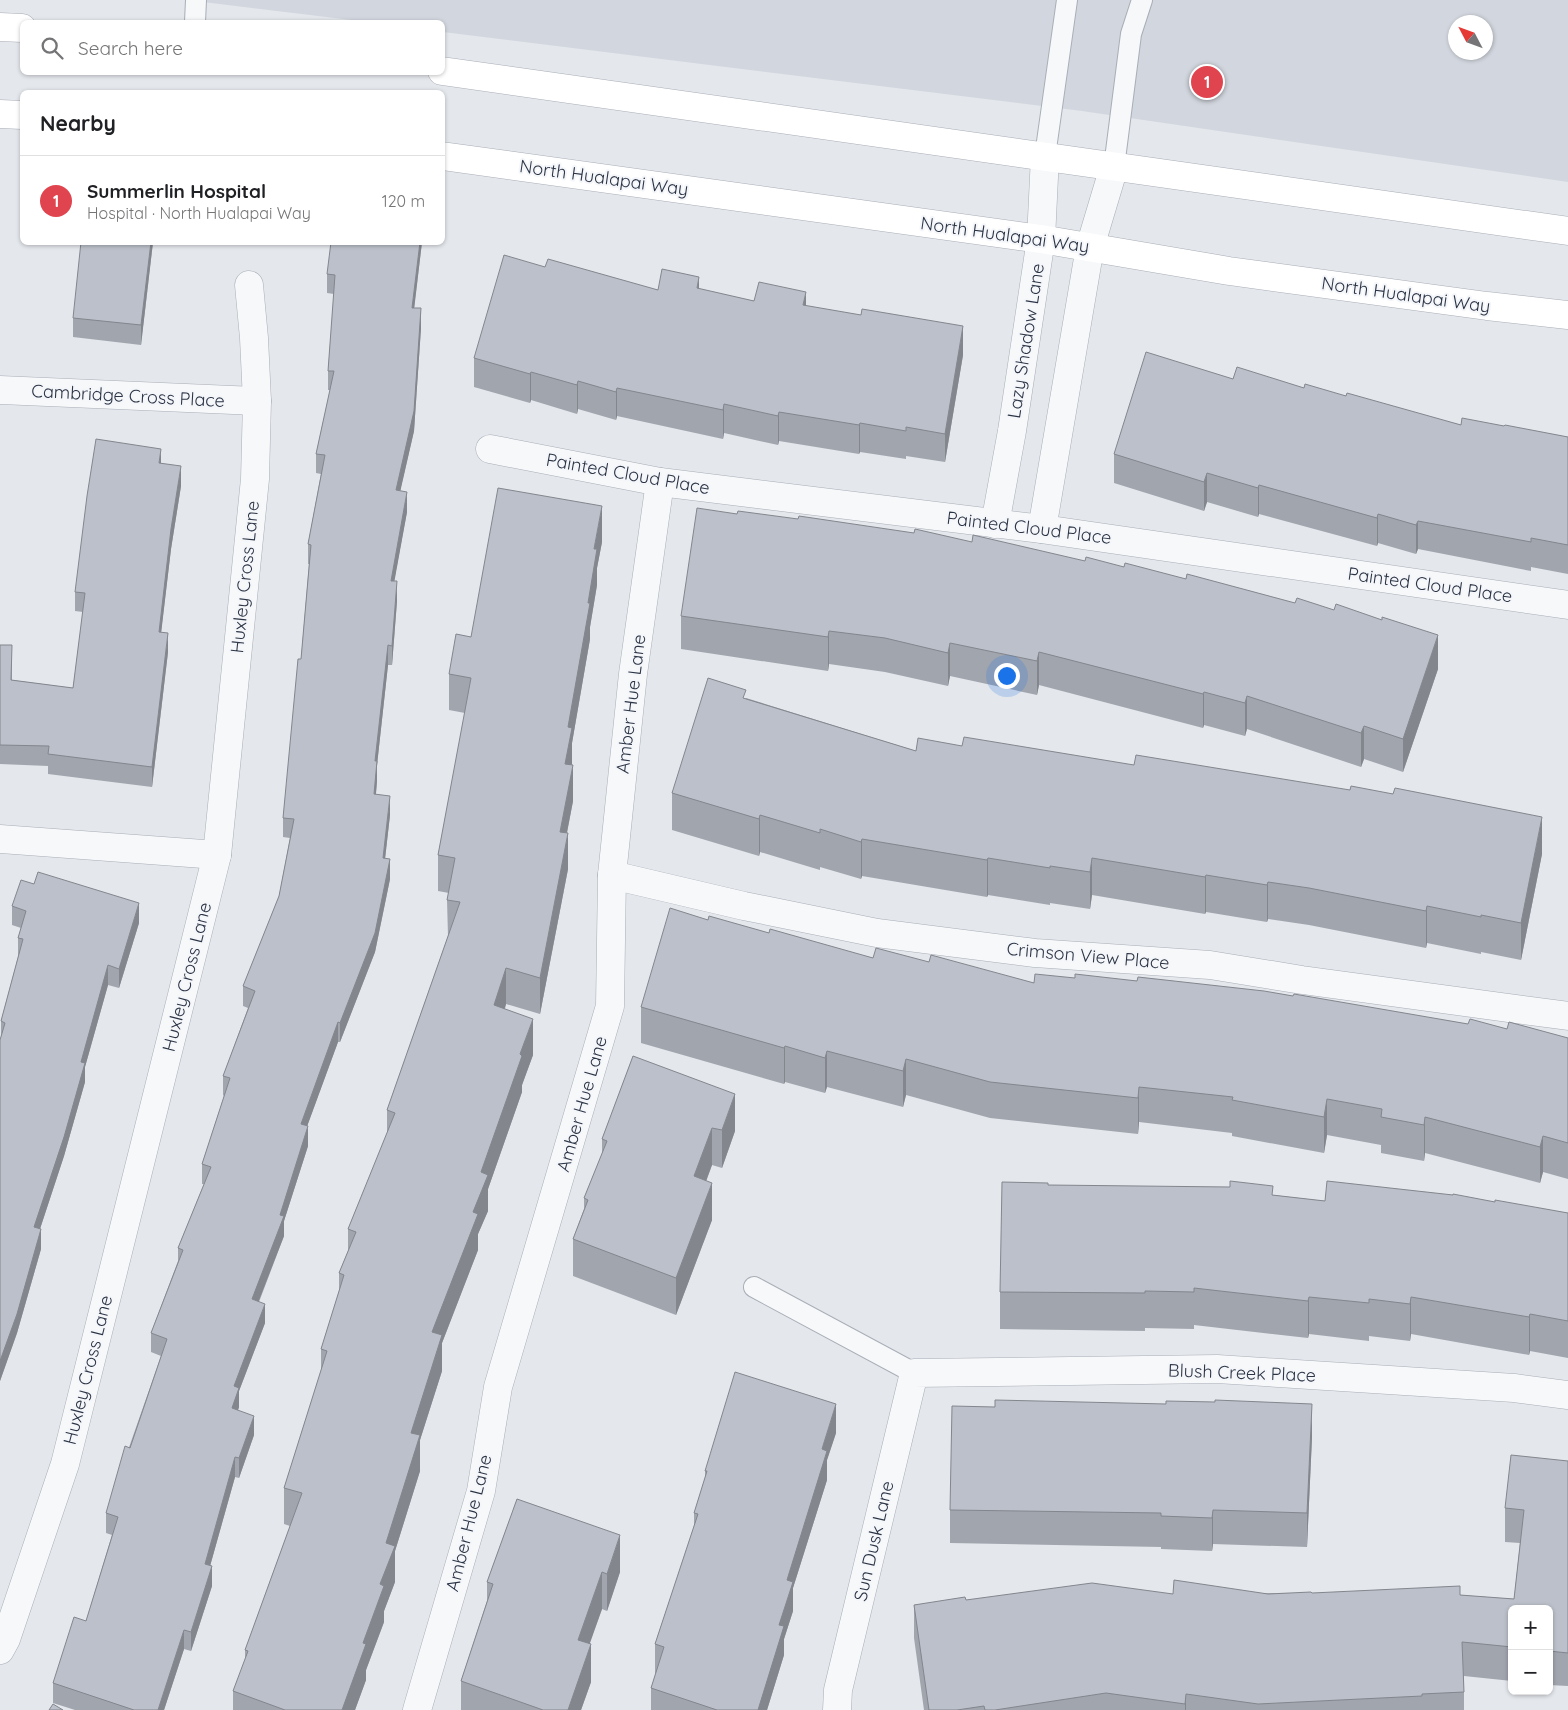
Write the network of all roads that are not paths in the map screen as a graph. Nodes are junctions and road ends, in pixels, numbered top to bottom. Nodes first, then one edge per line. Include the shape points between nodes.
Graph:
1 (196, 0) edge
2 (1068, 0) edge
3 (1142, 0) edge
4 (195, 20) edge
5 (0, 27) edge
6 (20, 28) edge
7 (445, 71) edge
8 (0, 114) edge
9 (20, 115) edge
10 (445, 156) edge
11 (1045, 156) junction
12 (1114, 167) junction
13 (1568, 231) edge
14 (1041, 239) junction
15 (1090, 247) junction
16 (249, 285) dead end
17 (1568, 315) edge
18 (0, 390) edge
19 (257, 401) junction
20 (490, 449) dead end
21 (660, 482) junction
22 (996, 524) junction
23 (1042, 529) junction
24 (1568, 605) edge
25 (0, 839) edge
26 (217, 855) junction
27 (612, 875) junction
28 (1568, 1016) edge
29 (754, 1287) dead end
30 (914, 1373) junction
31 (1568, 1396) edge
32 (0, 1650) edge
33 (417, 1710) edge
34 (837, 1710) edge

1 - 4 lane
2 - 11 lane
3 - 12 lane via 1132,34
5 - 6 main road
7 - 11 main road
8 - 9 main road
10 - 14 main road, North Hualapai Way
11 - 12 main road
11 - 14 street, Lazy Shadow Lane
12 - 13 main road
12 - 15 street
14 - 15 main road, North Hualapai Way
14 - 22 street, Lazy Shadow Lane
15 - 17 main road, North Hualapai Way via 1229,271
15 - 23 street
16 - 19 street, Huxley Cross Lane
18 - 19 street, Cambridge Cross Place
19 - 26 street, Huxley Cross Lane via 255,479
20 - 21 street, Painted Cloud Place
21 - 22 street, Painted Cloud Place
21 - 27 street, Amber Hue Lane via 633,674
22 - 23 street, Painted Cloud Place
23 - 24 street, Painted Cloud Place
25 - 26 street
26 - 32 street, Huxley Cross Lane via 65,1464
27 - 28 street, Crimson View Place via 877,933 1035,953 1210,965
27 - 33 street, Amber Hue Lane via 610,1006 498,1387 482,1491
29 - 30 lane
30 - 31 street, Blush Creek Place via 1217,1369 1514,1388
30 - 34 street, Sun Dusk Lane via 838,1690

